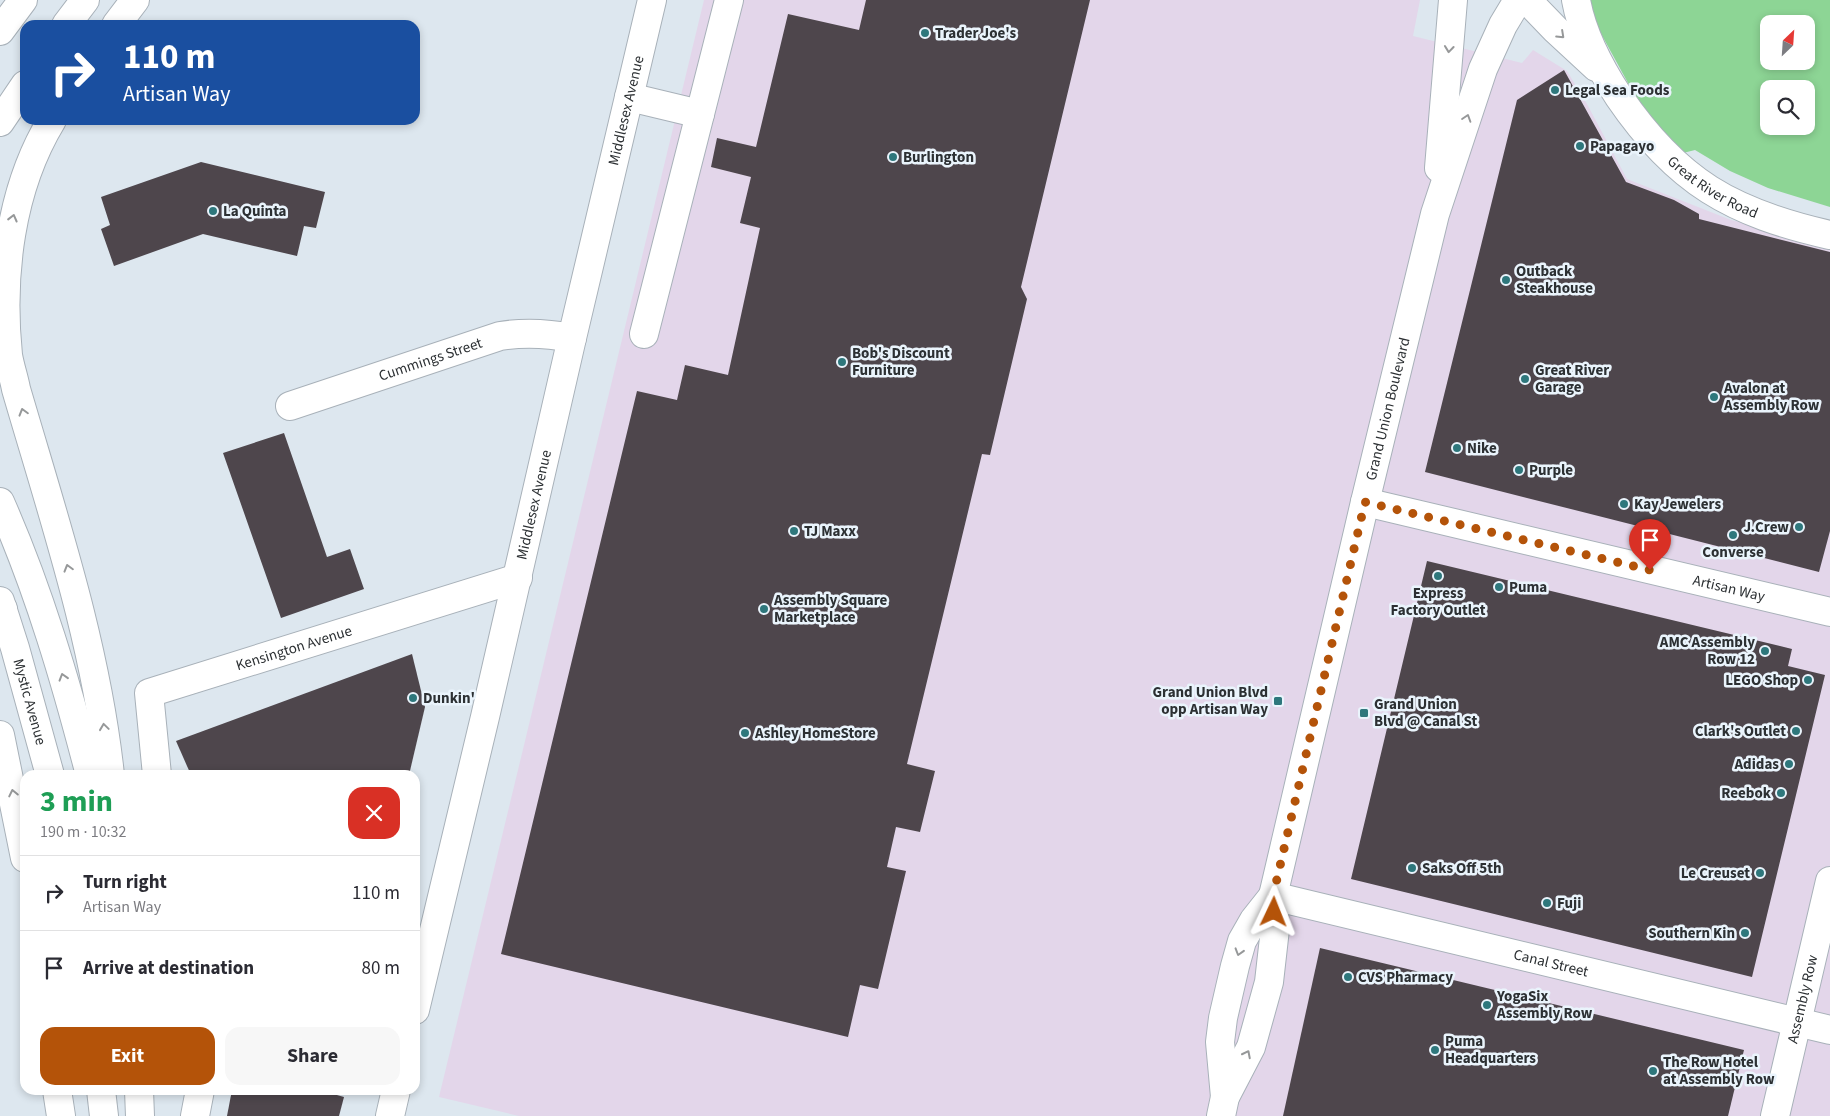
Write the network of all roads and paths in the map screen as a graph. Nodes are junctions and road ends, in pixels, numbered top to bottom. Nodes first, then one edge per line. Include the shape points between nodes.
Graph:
1 (23, 0) edge
2 (85, 0) edge
3 (135, 0) edge
4 (652, 0) edge
5 (729, 0) edge
6 (1453, 0) edge
7 (1518, 0) edge
8 (1527, 0) edge
9 (1576, 0) edge
10 (70, 20) edge
11 (120, 20) edge
12 (0, 31) edge
13 (1605, 75) junction
14 (20, 92) edge
15 (629, 97) junction
16 (700, 114) junction
17 (0, 122) edge
18 (49, 125) edge
19 (1435, 214) junction
20 (1830, 235) edge
21 (644, 334) dead end
22 (572, 338) junction
23 (290, 406) dead end
24 (0, 502) edge
25 (1365, 502) junction
26 (518, 578) junction
27 (1, 606) edge
28 (1830, 612) edge
29 (0, 735) edge
30 (49, 770) edge
31 (89, 770) edge
32 (109, 770) edge
33 (157, 770) edge
34 (20, 833) edge
35 (1830, 881) edge
36 (1273, 896) junction
37 (420, 989) edge
38 (1797, 1022) junction
39 (1830, 1030) edge
40 (58, 1095) edge
41 (102, 1095) edge
42 (139, 1095) edge
43 (199, 1095) edge
44 (1223, 1107) edge
45 (61, 1116) edge
46 (104, 1116) edge
47 (140, 1116) edge
48 (195, 1116) edge
49 (1775, 1116) edge

1 - 12 main road
2 - 10 main road
3 - 11 main road
4 - 15 main road, Middlesex Avenue
5 - 16 main road
6 -> 19 main road, Grand Union Boulevard
19 -> 7 main road, Grand Union Boulevard via 1483,70
8 -> 13 main road, Great River Road
9 - 13 main road, Great River Road via 1578,14
13 - 20 main road, Great River Road via 1639,126 1660,150 1702,185 1753,213
14 - 17 main road
15 - 16 main road
15 - 22 main road, Middlesex Avenue
16 - 21 main road
32 -> 18 main road via 91,657 16,389 4,322 5,257 11,224 32,159
19 - 25 main road, Grand Union Boulevard
22 - 23 main road, Cummings Street via 546,333 500,336
22 - 26 main road, Middlesex Avenue
31 -> 24 main road via 40,605
25 - 28 main road, Artisan Way
25 - 36 main road, Grand Union Boulevard
26 - 33 main road, Kensington Avenue via 149,692
26 - 37 main road, Middlesex Avenue
27 - 30 main road, Mystic Avenue
34 -> 29 main road
35 - 38 main road, Assembly Row
36 - 38 main road, Canal Street
44 -> 36 main road, Grand Union Boulevard via 1251,1047 1269,982 1275,930
36 -> 44 main road, Grand Union Boulevard via 1242,941 1235,966 1220,1042
38 - 39 main road, Canal Street
38 - 49 main road, Assembly Row
40 - 45 main road
41 - 46 main road
42 - 47 main road
43 - 48 main road

